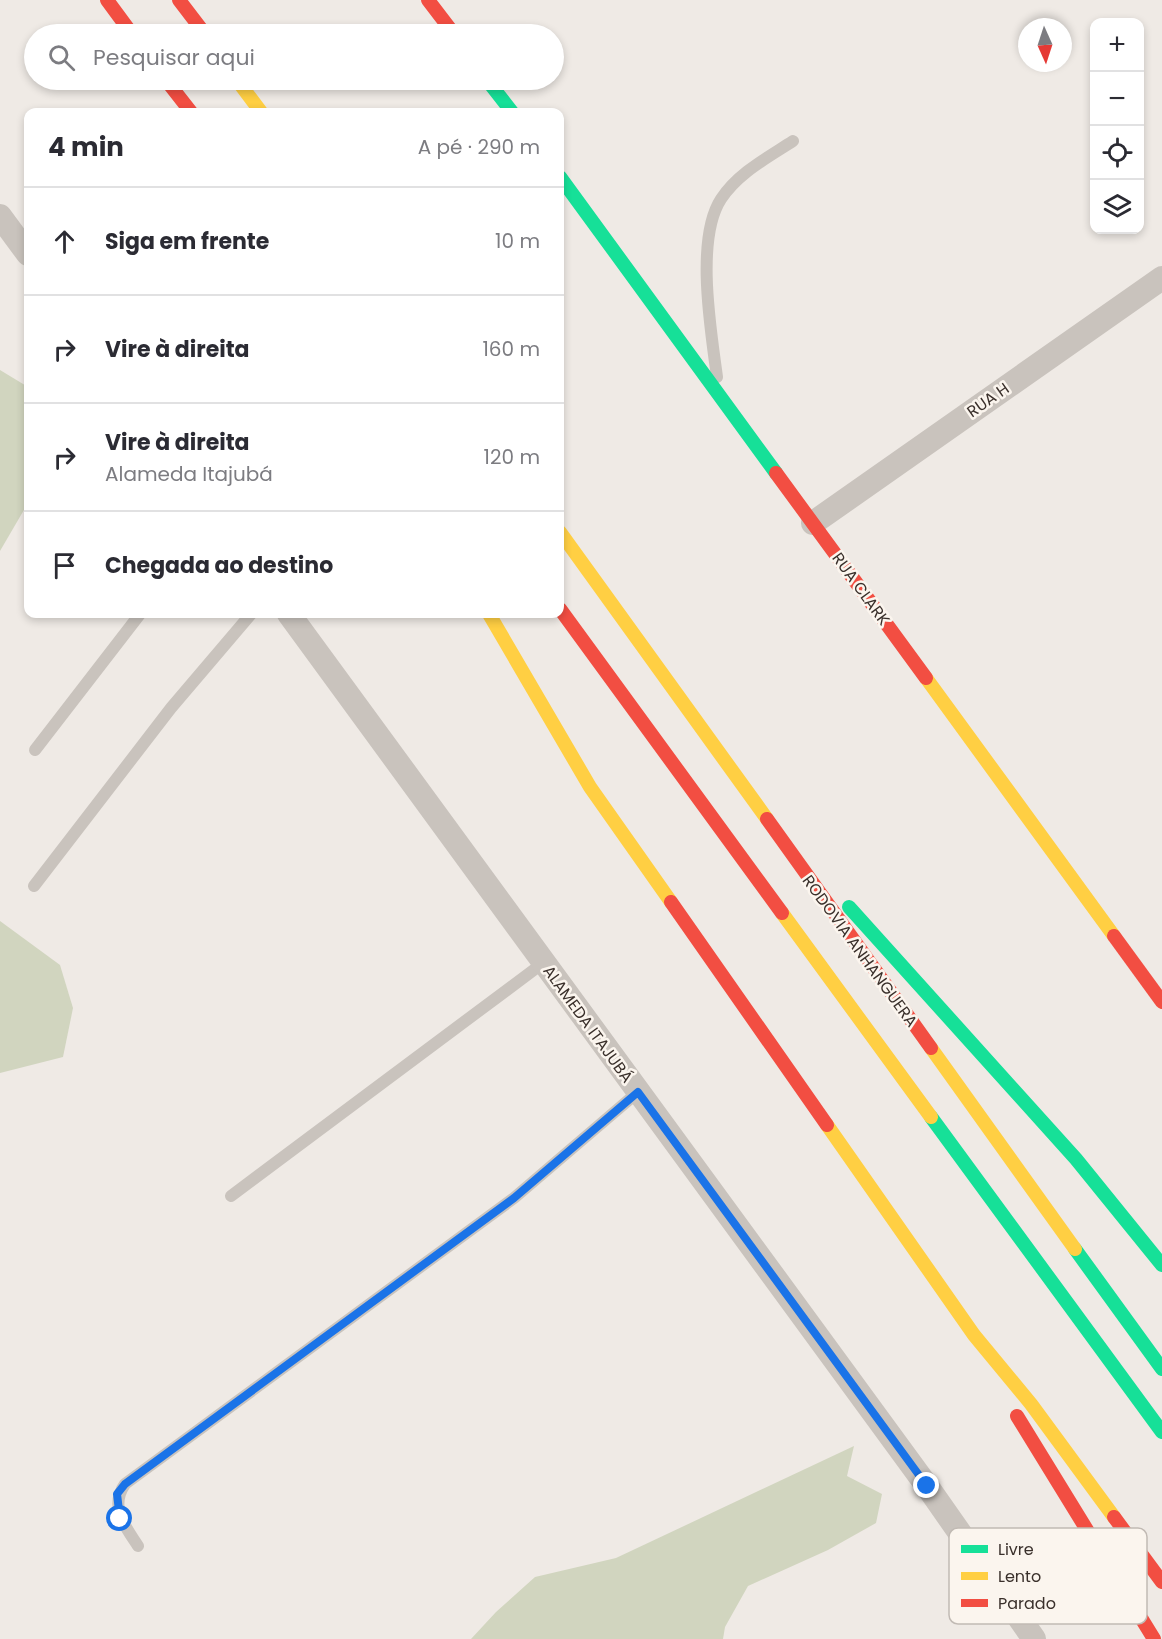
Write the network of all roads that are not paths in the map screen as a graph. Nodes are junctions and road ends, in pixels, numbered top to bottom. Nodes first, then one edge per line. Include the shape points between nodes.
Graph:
1 (108, 0) edge
2 (179, 0) edge
3 (428, 0) edge
4 (125, 24) edge
5 (197, 24) edge
6 (446, 24) edge
7 (174, 90) edge
8 (244, 90) edge
9 (495, 90) edge
10 (188, 108) edge
11 (258, 108) edge
12 (509, 108) edge
13 (793, 141) dead end
14 (564, 182) edge
15 (0, 216) edge
16 (24, 249) edge
17 (1162, 278) edge
18 (718, 390) junction
19 (813, 523) junction
20 (564, 538) edge
21 (564, 614) edge
22 (137, 618) edge
23 (248, 618) edge
24 (292, 618) edge
25 (491, 618) edge
26 (35, 750) dead end
27 (752, 802) junction
28 (34, 886) dead end
29 (543, 963) junction
30 (1162, 1002) edge
31 (638, 1092) junction
32 (231, 1196) dead end
33 (1162, 1265) edge
34 (974, 1335) junction
35 (1162, 1369) edge
36 (1162, 1432) edge
37 (957, 1528) edge
38 (1086, 1528) edge
39 (1122, 1528) edge
40 (138, 1546) dead end
41 (1147, 1562) edge
42 (1162, 1582) edge
43 (1024, 1624) edge
44 (1145, 1624) edge
45 (1035, 1639) edge
46 (1154, 1639) edge

1 - 4 main road
2 - 5 main road
3 - 6 main road
7 - 10 main road
8 - 11 main road
9 - 12 main road
13 - 18 lane via 744,173 721,200 710,228 707,270
14 - 18 main road, RUA CLARK
15 - 16 street
17 - 19 street, RUA H
18 - 19 main road, RUA CLARK
19 - 30 main road, RUA CLARK
20 - 27 main road, RODOVIA ANHANGUERA
21 - 36 main road
22 - 26 lane
23 - 28 lane via 171,708
24 - 29 street, ALAMEDA ITAJUBÁ
25 - 34 main road via 590,787
27 - 33 main road via 1077,1159
27 - 35 main road, RODOVIA ANHANGUERA
29 - 31 street, ALAMEDA ITAJUBÁ
29 - 32 lane
31 - 37 street, ALAMEDA ITAJUBÁ
31 - 40 lane via 514,1198 125,1484 117,1494 117,1507 120,1519
34 - 38 main road via 1013,1410
34 - 39 main road via 1031,1404
41 - 42 main road
43 - 45 street, ALAMEDA ITAJUBÁ
44 - 46 main road

